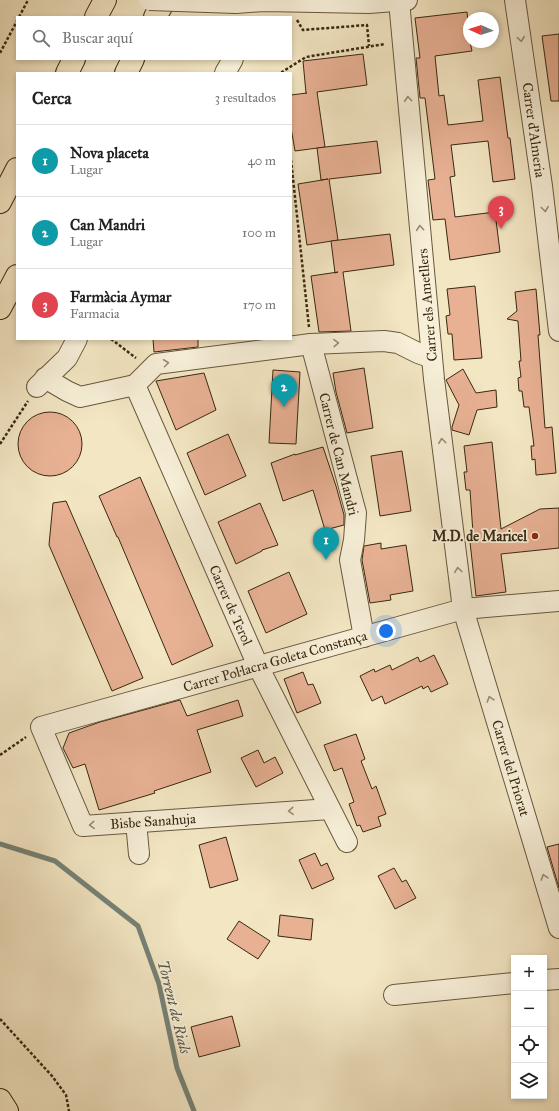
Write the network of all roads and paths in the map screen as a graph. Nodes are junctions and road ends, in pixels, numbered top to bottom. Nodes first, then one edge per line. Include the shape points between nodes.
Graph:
1 (28, 0) edge
2 (105, 0) edge
3 (149, 0) edge
4 (164, 0) edge
5 (403, 0) edge
6 (515, 0) edge
7 (262, 6) edge
8 (294, 15) dead end
9 (20, 16) edge
10 (97, 16) edge
11 (156, 16) edge
12 (16, 23) edge
13 (402, 41) junction
14 (369, 46) junction
15 (0, 53) edge
16 (74, 60) edge
17 (132, 60) edge
18 (232, 60) edge
19 (68, 72) edge
20 (126, 72) edge
21 (226, 72) edge
22 (282, 72) edge
23 (292, 169) edge
24 (16, 171) edge
25 (550, 180) edge
26 (0, 202) edge
27 (16, 278) edge
28 (556, 281) edge
29 (0, 308) edge
30 (559, 331) edge
31 (76, 340) edge
32 (112, 340) edge
33 (311, 344) junction
34 (432, 358) junction
35 (151, 369) junction
36 (41, 383) junction
37 (135, 385) junction
38 (0, 444) edge
39 (559, 601) edge
40 (463, 609) junction
41 (364, 637) junction
42 (258, 666) junction
43 (41, 727) junction
44 (0, 755) edge
45 (330, 809) junction
46 (136, 822) junction
47 (347, 842) dead end
48 (139, 854) dead end
49 (559, 928) edge
50 (559, 979) edge
51 (547, 980) edge
52 (511, 984) edge
53 (394, 995) dead end
54 (0, 1019) edge
55 (0, 1100) edge
56 (7, 1111) edge
57 (69, 1111) edge

1 - 9 path
2 - 10 highway
3 - 7 street, bridge
4 - 11 highway
5 - 7 street
5 - 13 street, Carrer els Ametllers
6 -> 25 street, Carrer d'Almeria
8 - 14 path via 303,30 367,25
12 - 15 path
13 - 14 path
34 -> 13 street, Carrer els Ametllers
14 - 22 path via 306,57
16 - 19 highway
17 - 20 highway
18 - 21 street
23 - 33 path
24 - 26 highway
25 -> 28 street, Carrer d'Almeria
27 - 29 highway
28 - 30 street, Carrer d'Almeria
31 - 36 street via 67,358
32 - 35 path
33 -> 34 street via 384,341
35 -> 33 street via 156,364
33 - 41 street, Carrer de Can Mandri via 356,513 350,560
40 -> 34 street, Carrer els Ametllers
35 - 37 street
36 - 37 street via 80,397
36 - 38 path
37 - 42 street, Carrer de Terol
39 - 40 street, Carrer Pol·lacra Goleta Constança
40 - 41 street, Carrer Pol·lacra Goleta Constança
49 -> 40 street, Carrer del Priorat
41 - 42 street, Carrer Pol·lacra Goleta Constança
42 - 43 street, Carrer Pol·lacra Goleta Constança
42 - 45 street, Carrer de Terol
43 - 44 path
46 -> 43 street, Bisbe Sanahuja via 83,826
45 -> 46 street, Bisbe Sanahuja
45 - 47 street, Carrer de Terol
46 - 48 street
50 - 51 street
52 - 53 street
54 - 57 path via 52,1076 66,1095
55 - 56 highway

